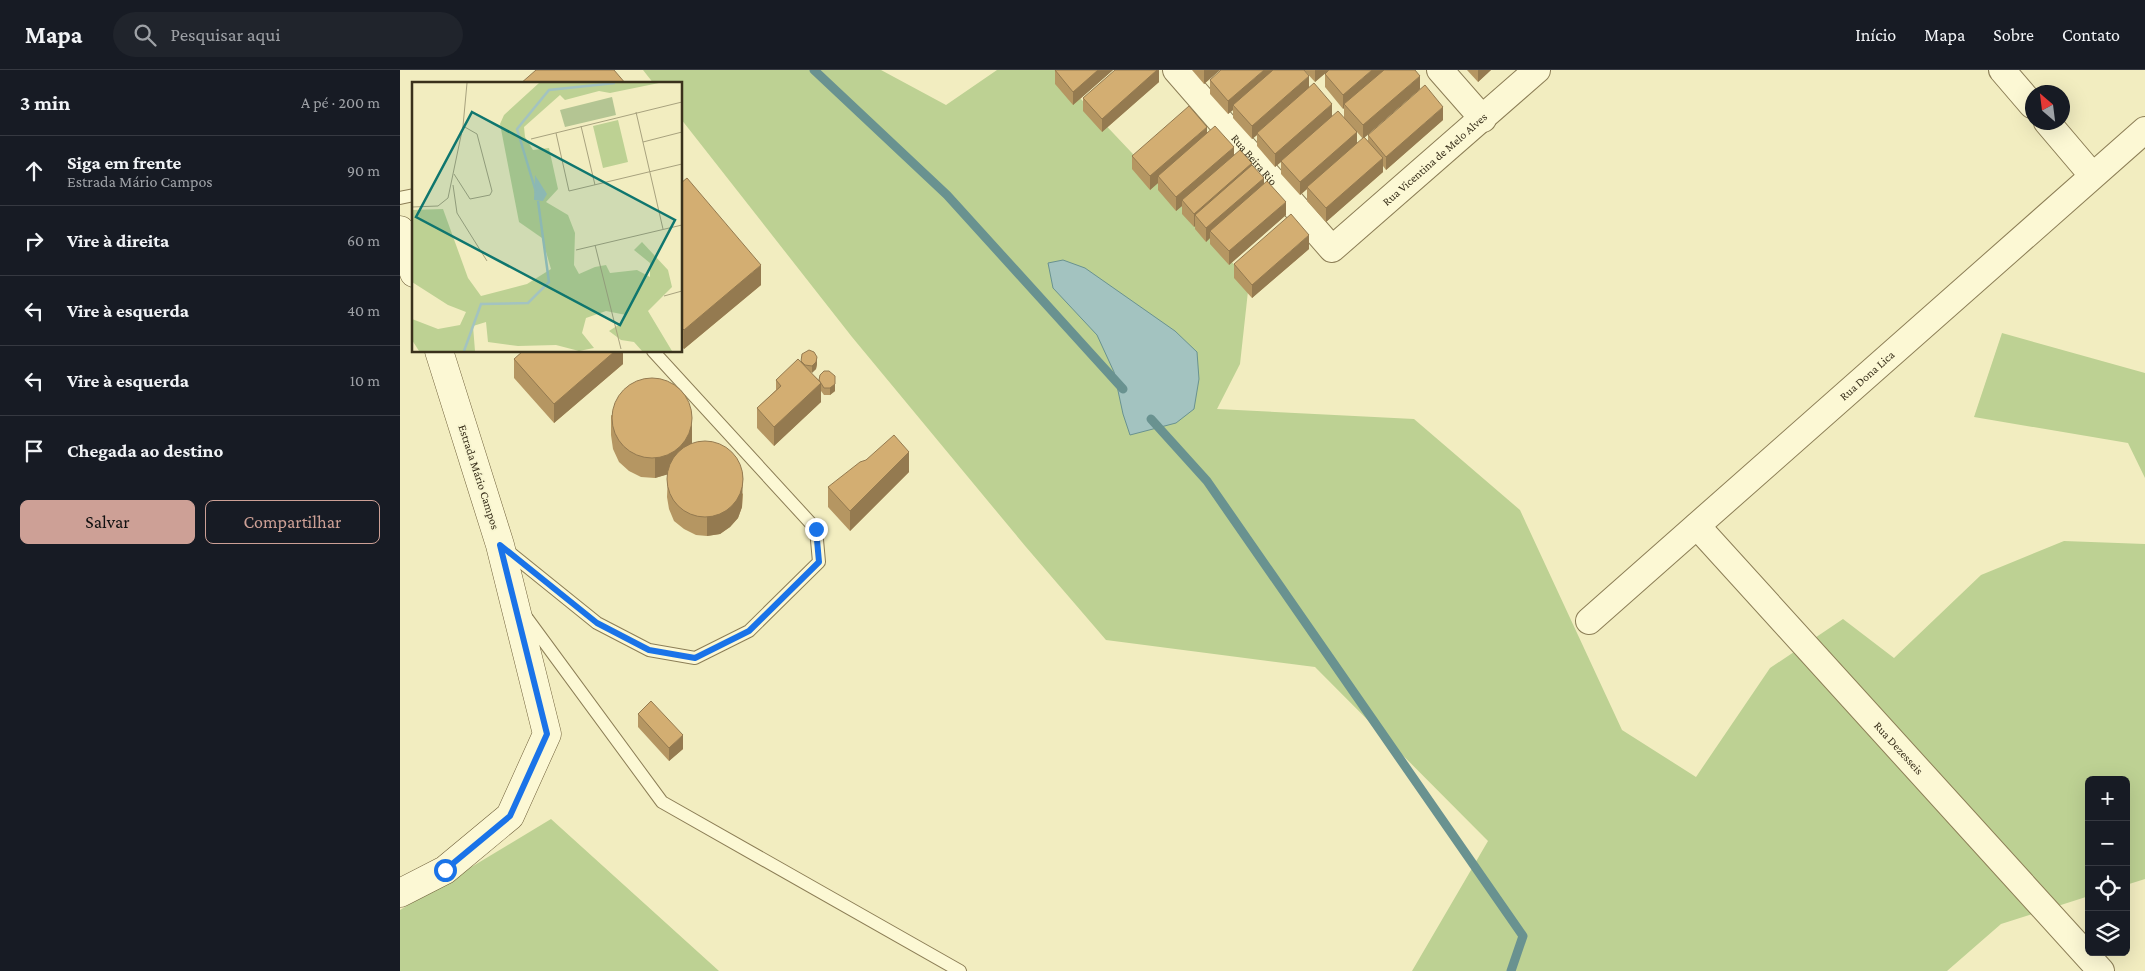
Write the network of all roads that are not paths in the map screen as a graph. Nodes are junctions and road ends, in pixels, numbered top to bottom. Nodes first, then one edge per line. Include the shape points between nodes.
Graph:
1 (1176, 70) edge
2 (1440, 70) edge
3 (1537, 70) edge
4 (2002, 70) edge
5 (2025, 97) edge
6 (1482, 119) junction
7 (2054, 130) edge
8 (2145, 130) edge
9 (2092, 175) junction
10 (400, 230) edge
11 (1332, 249) joint
12 (412, 267) edge
13 (439, 352) edge
14 (654, 352) edge
15 (1697, 526) junction
16 (500, 545) junction
17 (514, 601) junction
18 (1588, 621) dead end
19 (400, 893) edge
20 (960, 971) edge
21 (2102, 971) edge

1 - 11 street, Rua Beira Rio
2 - 6 street
3 - 6 street, Rua Vicentina de Melo Alves
4 - 5 street
6 - 11 street, Rua Vicentina de Melo Alves
7 - 9 street
8 - 9 street, Rua Dona Lica
9 - 15 street, Rua Dona Lica
10 - 12 street
13 - 16 street, Estrada Mário Campos
14 - 16 lane via 816,529 819,562 749,631 695,658 649,650 597,623
15 - 18 street, Rua Dona Lica
15 - 21 street, Rua Dezesseis
16 - 17 street, Estrada Mário Campos
17 - 19 street, Estrada Mário Campos via 547,734 510,816 445,870
17 - 20 lane via 662,802

